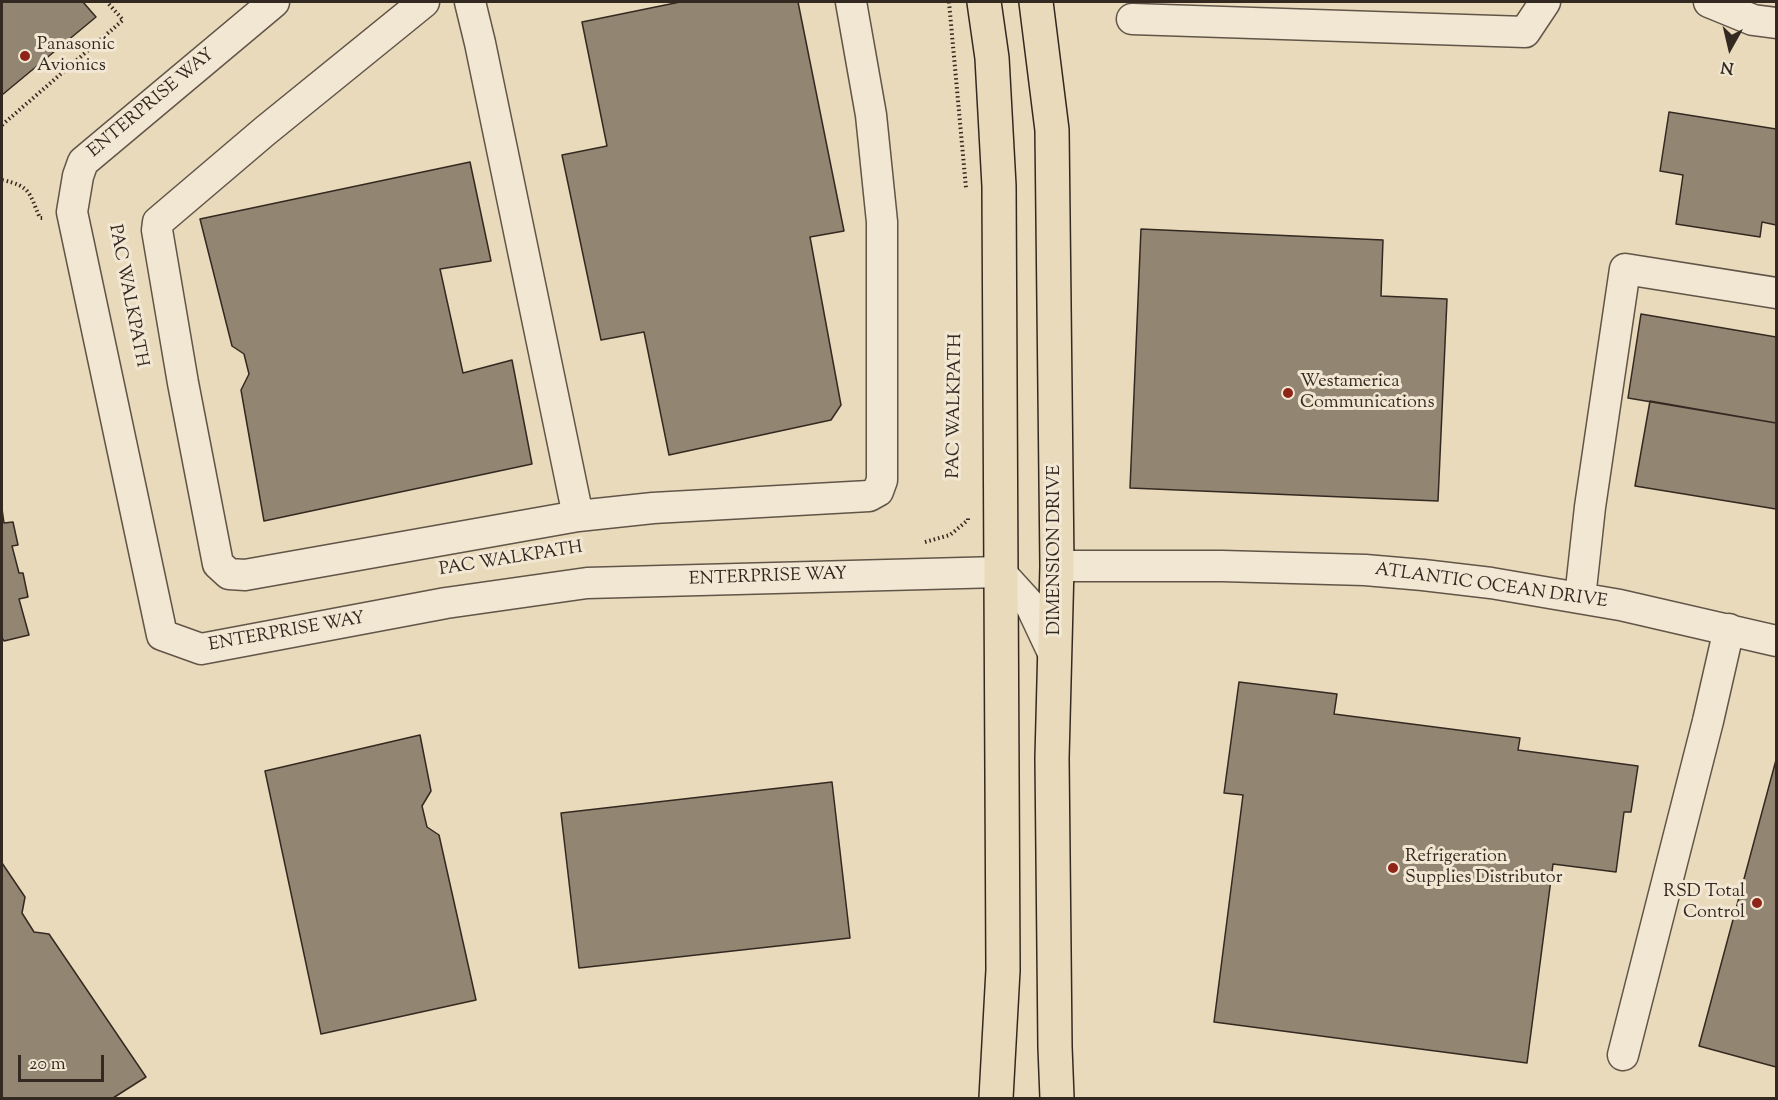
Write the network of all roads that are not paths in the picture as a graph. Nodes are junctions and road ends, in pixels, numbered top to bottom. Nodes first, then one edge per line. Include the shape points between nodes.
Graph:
1 (274, 2) edge
2 (424, 2) edge
3 (470, 2) edge
4 (851, 2) edge
5 (984, 2) edge
6 (1036, 2) edge
7 (1545, 2) edge
8 (1709, 2) edge
9 (1132, 19) dead end
10 (1776, 24) edge
11 (1776, 293) edge
12 (578, 516) junction
13 (1057, 566) junction
14 (1000, 572) junction
15 (1580, 598) junction
16 (1729, 629) junction
17 (1776, 641) edge
18 (1055, 657) junction
19 (1623, 1055) dead end
20 (996, 1098) edge
21 (1057, 1098) edge

1 - 14 street, ENTERPRISE WAY via 83,162 72,212 162,635 201,649 446,603 587,583
2 - 12 street via 158,222 183,383 218,564 229,574 245,575
3 - 12 street
4 - 12 street via 871,115 882,222 882,480 878,490 869,496
5 - 14 main road via 992,58 999,186
6 - 13 main road, DIMENSION DRIVE via 1052,130
7 - 9 street via 1525,32
8 - 10 street via 1753,20
11 - 15 street via 1625,269
13 - 15 street, ATLANTIC OCEAN DRIVE via 1365,570
13 - 18 main road, DIMENSION DRIVE
14 - 18 street via 1031,606
14 - 20 main road via 1003,970
15 - 16 street, ATLANTIC OCEAN DRIVE
16 - 17 street, ATLANTIC OCEAN DRIVE
16 - 19 street
18 - 21 main road, DIMENSION DRIVE via 1052,833

